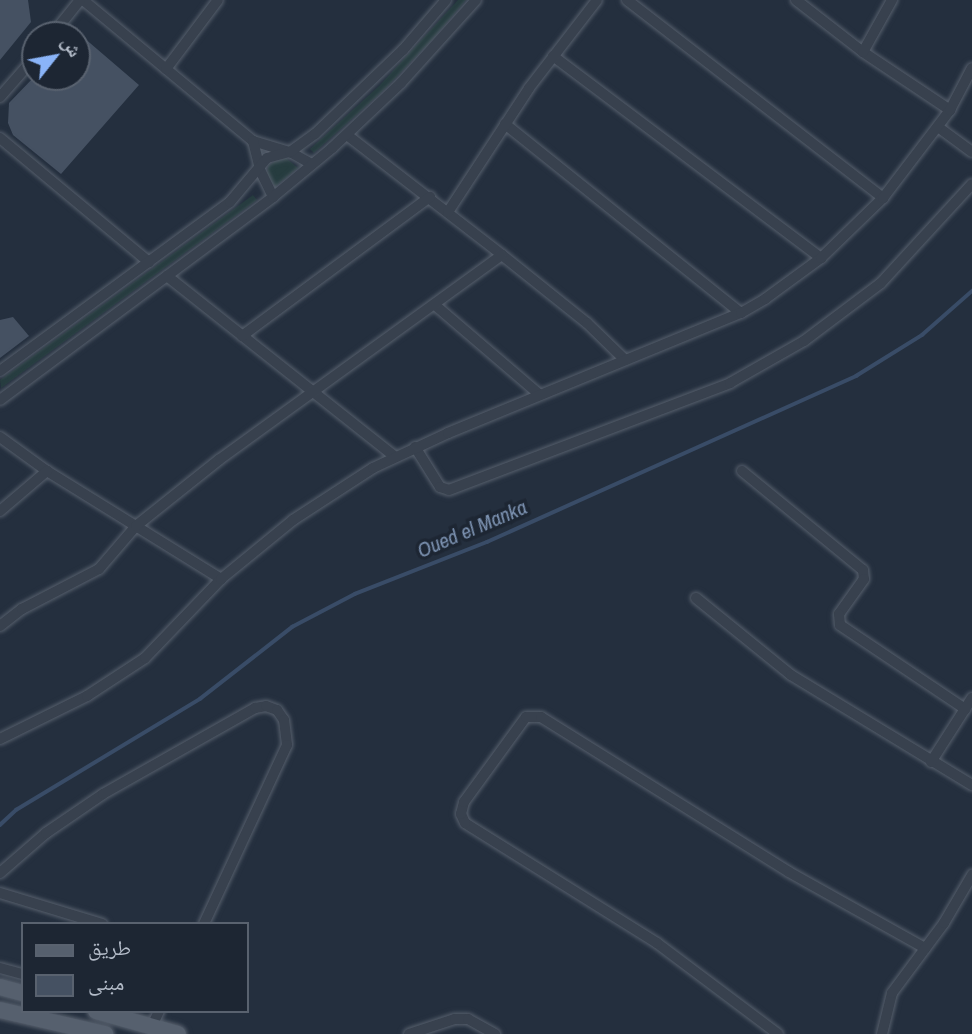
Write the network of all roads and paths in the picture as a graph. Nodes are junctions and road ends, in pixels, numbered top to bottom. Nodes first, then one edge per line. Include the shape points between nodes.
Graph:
1 (81, 0) edge
2 (218, 0) edge
3 (446, 0) edge
4 (476, 0) edge
5 (597, 0) edge
6 (627, 0) edge
7 (796, 0) edge
8 (892, 0) edge
9 (64, 21) edge
10 (863, 52) junction
11 (553, 56) junction
12 (972, 68) edge
13 (166, 69) junction
14 (21, 73) edge
15 (0, 97) edge
16 (950, 110) junction
17 (505, 124) junction
18 (938, 127) junction
19 (347, 135) junction
20 (0, 138) edge
21 (253, 141) junction
22 (289, 152) junction
23 (972, 152) edge
24 (312, 164) junction
25 (260, 170) junction
26 (972, 184) edge
27 (273, 197) junction
28 (430, 197) junction
29 (883, 198) junction
30 (448, 212) junction
31 (502, 255) junction
32 (821, 258) junction
33 (149, 261) junction
34 (167, 276) junction
35 (435, 305) junction
36 (741, 313) junction
37 (243, 335) junction
38 (625, 360) junction
39 (0, 371) edge
40 (314, 392) junction
41 (540, 395) junction
42 (0, 400) edge
43 (0, 437) edge
44 (415, 447) junction
45 (395, 457) junction
46 (47, 471) junction
47 (741, 471) dead end
48 (0, 511) edge
49 (136, 526) junction
50 (221, 579) junction
51 (696, 598) dead end
52 (0, 626) edge
53 (972, 698) edge
54 (965, 709) junction
55 (0, 738) edge
56 (931, 762) junction
57 (972, 785) edge
58 (0, 873) edge
59 (972, 875) edge
60 (0, 893) edge
61 (95, 922) edge
62 (205, 922) edge
63 (925, 948) junction
64 (0, 968) edge
65 (21, 973) edge
66 (0, 988) edge
67 (21, 993) edge
68 (0, 1010) edge
69 (111, 1013) edge
70 (156, 1019) edge
71 (63, 1029) edge
72 (105, 1034) edge
73 (178, 1034) edge
74 (409, 1034) edge
75 (495, 1034) edge
76 (778, 1034) edge
77 (882, 1034) edge

1 - 9 street
1 - 13 street
2 - 13 street
3 - 22 street via 354,98
4 - 19 street
5 - 11 street
6 - 29 street
7 - 10 street
8 - 10 street
10 - 16 street
11 - 17 street
11 - 32 street
12 - 16 street
13 - 21 street
14 - 15 street
16 - 18 street
17 - 30 street
17 - 36 street
18 - 23 street
18 - 29 street
19 - 24 street
19 - 28 street
20 - 33 street
21 - 22 street
21 - 25 street
22 - 24 street
22 - 25 street via 267,158
24 - 27 street
25 - 27 street
25 - 33 street via 230,202
26 - 44 street via 921,244 874,289 794,348 730,383 449,491 440,487
27 - 34 street
28 - 30 street
28 - 37 street
29 - 32 street
30 - 31 street
31 - 35 street
31 - 38 street
32 - 36 street
33 - 39 street
34 - 37 street
34 - 42 street
35 - 40 street
35 - 41 street
36 - 38 street
37 - 40 street
38 - 41 street
40 - 45 street
40 - 49 street
41 - 44 street
43 - 46 street
44 - 45 street
45 - 50 street via 293,520
46 - 48 street
46 - 49 street
47 - 54 street via 863,570 864,579 839,614 840,625
49 - 50 street
49 - 52 street via 95,573
50 - 55 street via 145,658 87,696
51 - 56 street via 791,675
53 - 54 street
54 - 56 street
56 - 57 street
58 - 62 street via 46,833 103,794 255,708 267,706 284,720 287,745
59 - 63 street
60 - 61 street
63 - 76 street via 789,872 541,717 526,717 464,802 460,811 465,823 657,943
63 - 77 street via 892,993
64 - 65 street
66 - 67 main road
68 - 71 main road
69 - 70 main road
70 - 73 main road
71 - 72 main road
74 - 75 street via 455,1019 468,1019

